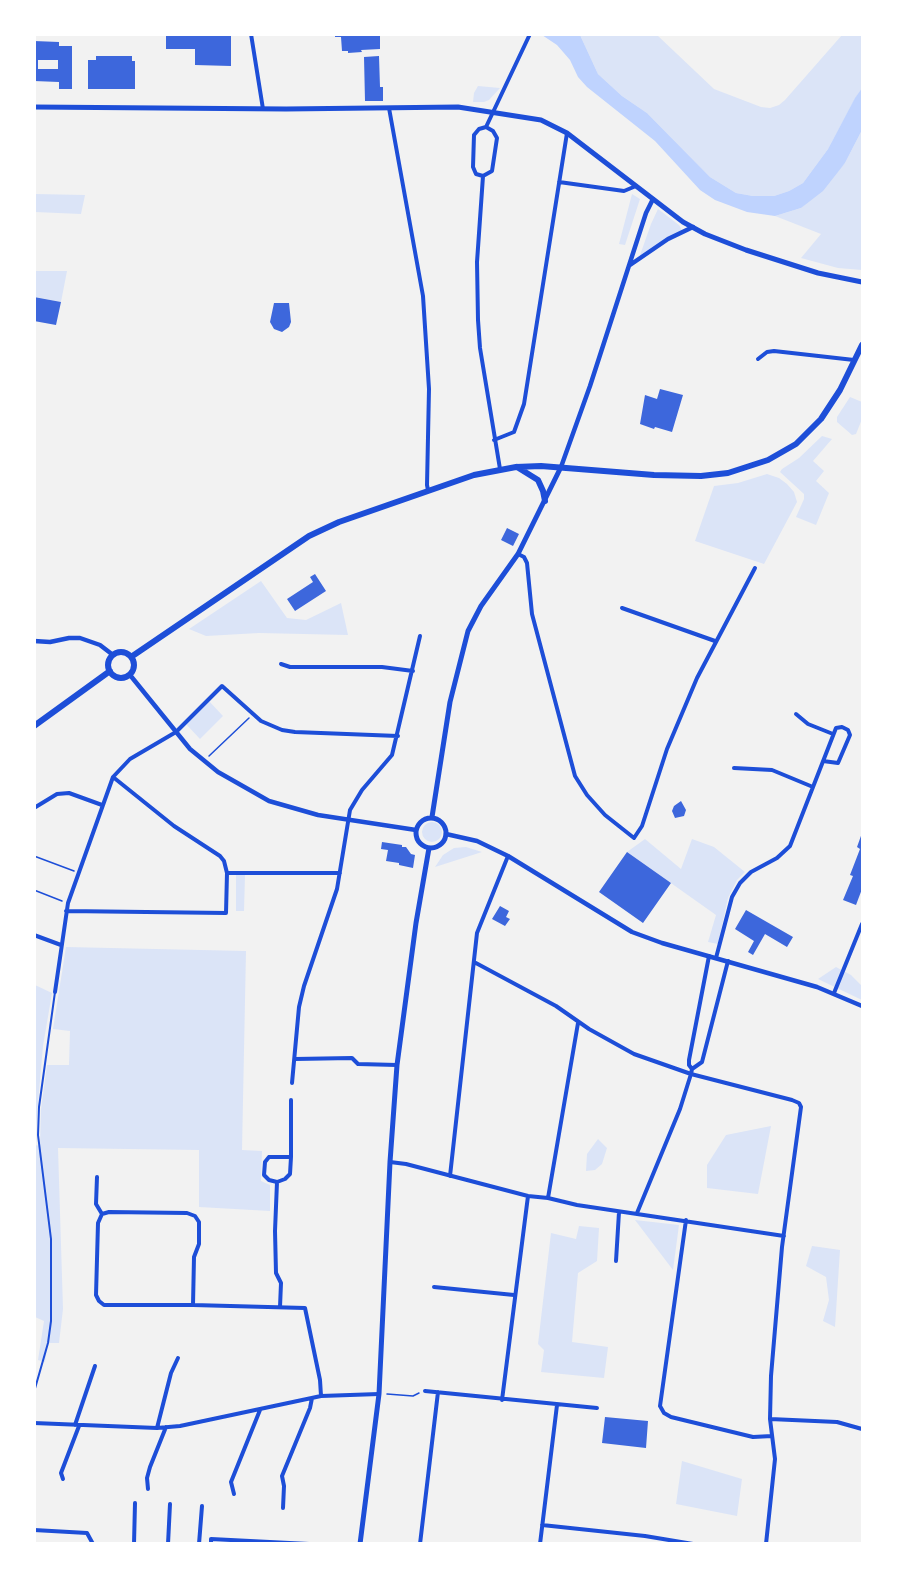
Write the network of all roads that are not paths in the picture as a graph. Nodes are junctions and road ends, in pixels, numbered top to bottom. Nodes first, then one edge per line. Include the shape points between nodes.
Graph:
1 (251, 34) edge
2 (530, 35) edge
3 (34, 107) edge
4 (389, 108) junction
5 (263, 109) junction
6 (493, 112) junction
7 (486, 127) junction
8 (567, 133) junction
9 (483, 176) junction
10 (559, 182) junction
11 (636, 186) junction
12 (653, 199) junction
13 (693, 227) junction
14 (630, 265) junction
15 (862, 282) edge
16 (862, 345) edge
17 (758, 359) dead end
18 (855, 360) junction
19 (494, 440) junction
20 (516, 467) junction
21 (561, 467) junction
22 (500, 469) junction
23 (429, 491) junction
24 (545, 501) junction
25 (518, 554) junction
26 (754, 568) dead end
27 (622, 608) dead end
28 (420, 636) dead end
29 (34, 641) edge
30 (715, 641) junction
31 (113, 655) junction
32 (131, 657) junction
33 (281, 664) dead end
34 (110, 671) junction
35 (413, 671) junction
36 (130, 675) junction
37 (796, 714) dead end
38 (34, 726) edge
39 (176, 732) junction
40 (833, 734) junction
41 (398, 736) junction
42 (823, 761) junction
43 (734, 768) dead end
44 (113, 777) junction
45 (813, 787) junction
46 (102, 805) junction
47 (34, 808) edge
48 (432, 818) junction
49 (348, 820) junction
50 (416, 831) junction
51 (446, 834) junction
52 (429, 848) junction
53 (508, 856) junction
54 (227, 873) junction
55 (340, 873) junction
56 (66, 911) junction
57 (862, 924) edge
58 (34, 935) edge
59 (61, 945) junction
60 (709, 956) junction
61 (716, 958) junction
62 (728, 961) junction
63 (474, 962) junction
64 (54, 992) joint
65 (834, 993) junction
66 (862, 1006) edge
67 (578, 1023) junction
68 (295, 1059) junction
69 (397, 1065) junction
70 (693, 1069) junction
71 (691, 1074) junction
72 (292, 1083) dead end
73 (291, 1100) dead end
74 (291, 1157) junction
75 (390, 1162) junction
76 (450, 1176) junction
77 (97, 1177) dead end
78 (277, 1182) junction
79 (528, 1196) junction
80 (548, 1198) junction
81 (619, 1212) junction
82 (637, 1213) junction
83 (102, 1214) junction
84 (686, 1220) junction
85 (784, 1236) junction
86 (616, 1261) dead end
87 (434, 1287) dead end
88 (514, 1295) junction
89 (194, 1305) junction
90 (280, 1307) junction
91 (178, 1358) dead end
92 (95, 1366) dead end
93 (425, 1391) road end
94 (34, 1392) edge
95 (438, 1392) junction
96 (379, 1394) junction
97 (321, 1396) junction
98 (312, 1398) junction
99 (502, 1400) junction
100 (557, 1405) junction
101 (597, 1408) dead end
102 (260, 1409) junction
103 (770, 1419) junction
104 (34, 1423) edge
105 (77, 1426) junction
106 (166, 1427) junction
107 (157, 1428) junction
108 (862, 1429) edge
109 (772, 1436) junction
110 (63, 1479) dead end
111 (148, 1489) dead end
112 (234, 1494) dead end
113 (135, 1503) dead end
114 (170, 1504) dead end
115 (202, 1506) dead end
116 (283, 1508) dead end
117 (542, 1526) junction
118 (34, 1530) edge
119 (645, 1536) junction
120 (93, 1544) edge
121 (134, 1544) edge
122 (168, 1544) edge
123 (199, 1544) edge
124 (211, 1544) edge
125 (309, 1544) edge
126 (360, 1544) edge
127 (420, 1544) edge
128 (540, 1544) edge
129 (644, 1544) edge
130 (693, 1544) edge
131 (766, 1544) edge

1 - 5 street
2 - 6 street
3 - 5 main road
4 - 5 main road
4 - 6 main road via 458,107
4 - 23 street via 423,296 429,389
6 - 7 street
6 - 8 main road via 541,120
7 - 9 street via 494,131 496,138 493,168
7 - 9 street via 474,135 472,167
8 - 10 street
8 - 11 main road
9 - 19 street via 477,262 478,320
10 - 11 street via 624,191
10 - 19 street via 524,404 517,427 510,435
11 - 12 main road
12 - 13 main road
12 - 14 street
13 - 14 street via 668,238
13 - 15 main road via 779,261
14 - 21 street
16 - 18 main road
17 - 18 street via 774,351
18 - 21 main road via 831,405 805,437 786,451 749,467 701,476
19 - 22 street
20 - 21 main road
20 - 22 main road
20 - 24 main road via 538,480
21 - 24 main road
22 - 23 main road
23 - 32 main road via 309,536
24 - 25 main road
25 - 30 street via 527,563 532,614 575,776 605,815 634,838 642,826 681,713
25 - 48 main road via 481,606 466,639 448,711
26 - 30 street
27 - 30 street
28 - 35 street
29 - 31 street via 80,638
31 - 32 main road via 124,652
31 - 34 main road
32 - 36 main road via 134,666
33 - 35 street
34 - 36 main road via 119,678
34 - 38 main road
35 - 41 street
36 - 39 street
37 - 40 street via 808,724
39 - 41 street via 222,686 269,725 295,732
39 - 44 street via 130,759
39 - 49 street via 218,772 269,801
40 - 42 street
40 - 42 street via 842,727 850,735 838,763
41 - 49 street via 392,755 354,801
42 - 45 street
43 - 45 street via 772,770
44 - 46 street
44 - 54 street via 174,826 220,856
45 - 61 street via 790,846 751,872 732,897
46 - 47 street via 69,793 57,794
46 - 56 street
48 - 50 main road via 422,821
48 - 51 main road via 442,822
49 - 50 street
49 - 55 street
50 - 52 main road via 420,843
51 - 52 main road via 441,845
51 - 53 street via 477,841
52 - 69 main road
53 - 60 street via 632,932
53 - 63 street via 481,920
54 - 55 street
54 - 56 street via 226,914
55 - 68 street via 304,986
56 - 59 street
57 - 65 street
58 - 59 street
59 - 64 street
60 - 61 street
60 - 70 street via 689,1060
61 - 62 street
62 - 65 street
62 - 70 street via 702,1062
63 - 67 street via 556,1006
63 - 76 street
64 - 94 lane via 38,1135 51,1239 51,1321
65 - 66 street
67 - 71 street via 634,1054
67 - 80 street
68 - 69 street via 352,1059 357,1064
68 - 72 street
69 - 75 main road
70 - 71 street
71 - 82 street
71 - 85 street via 799,1103 801,1116
73 - 74 street
74 - 78 street via 290,1174
74 - 78 street via 269,1157 265,1162 264,1175
75 - 76 street
75 - 96 main road
76 - 79 street
77 - 83 street via 96,1204
78 - 90 street via 276,1273
79 - 80 street
79 - 88 street
80 - 81 street
81 - 82 street
81 - 86 street
82 - 84 street
83 - 89 street via 98,1223 96,1295 104,1305
83 - 89 street via 195,1216 200,1222 194,1257
84 - 85 street
84 - 109 street via 660,1406 671,1417 753,1437
85 - 103 street
87 - 88 street
88 - 99 street
89 - 90 street
90 - 97 street via 305,1308
91 - 107 street
92 - 105 street
93 - 95 street
95 - 99 street
95 - 127 street
96 - 97 street
96 - 126 main road
97 - 98 street
98 - 102 street
98 - 116 street via 282,1476
99 - 100 street
100 - 101 street
100 - 117 street
102 - 106 street
102 - 112 street via 231,1482
103 - 108 street via 837,1422
103 - 109 street
104 - 105 street
105 - 107 street
105 - 110 street
106 - 107 street
106 - 111 street via 150,1467
109 - 131 street via 775,1459
113 - 121 street
114 - 122 street
115 - 123 street
117 - 119 street
117 - 128 street
118 - 120 street via 87,1533
119 - 129 street
119 - 130 street
124 - 125 street via 211,1539

